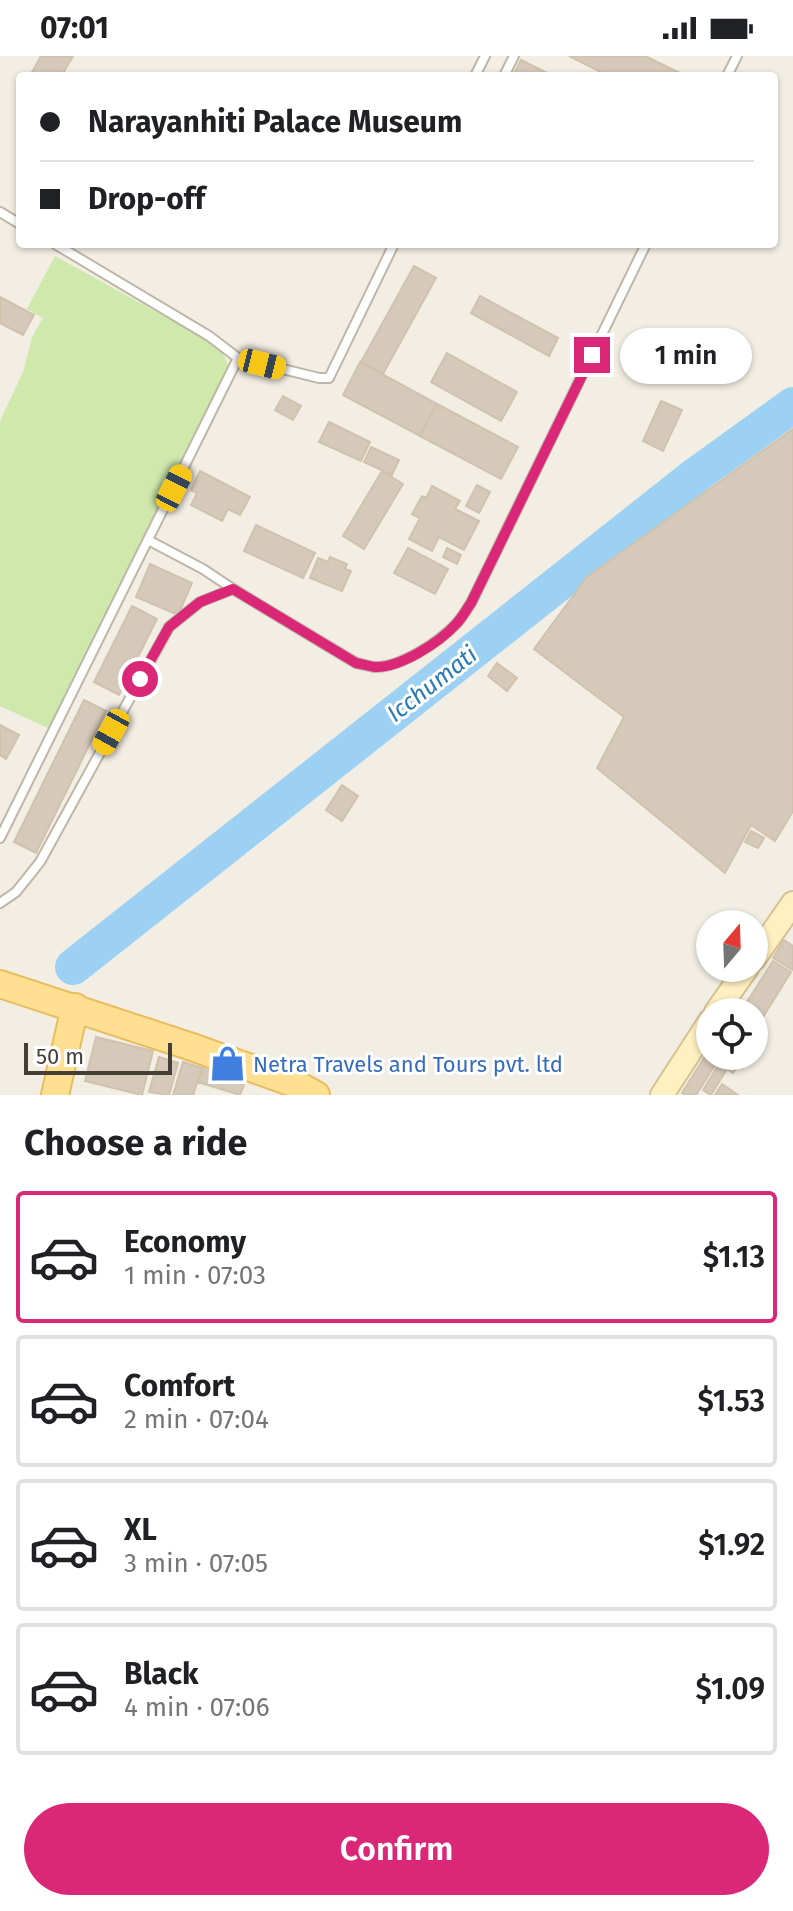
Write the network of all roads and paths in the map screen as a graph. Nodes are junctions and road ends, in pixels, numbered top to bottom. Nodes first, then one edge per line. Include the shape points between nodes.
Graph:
1 (62, 248) edge
2 (392, 248) edge
3 (644, 248) edge
4 (238, 358) junction
5 (148, 540) junction
6 (233, 589) junction
7 (0, 838) edge
8 (0, 903) edge
9 (793, 903) edge
10 (768, 939) edge
11 (0, 984) edge
12 (75, 1007) junction
13 (696, 1043) edge
14 (55, 1095) edge
15 (316, 1095) edge
16 (662, 1095) edge

1 - 4 lane
2 - 4 lane via 329,378
3 - 6 lane via 471,603 440,639 393,663 356,663
4 - 5 lane
5 - 6 lane
5 - 7 lane
6 - 8 lane via 200,602 169,627 40,862
9 - 10 main road
11 - 12 main road
12 - 14 main road
12 - 15 main road
13 - 16 main road

